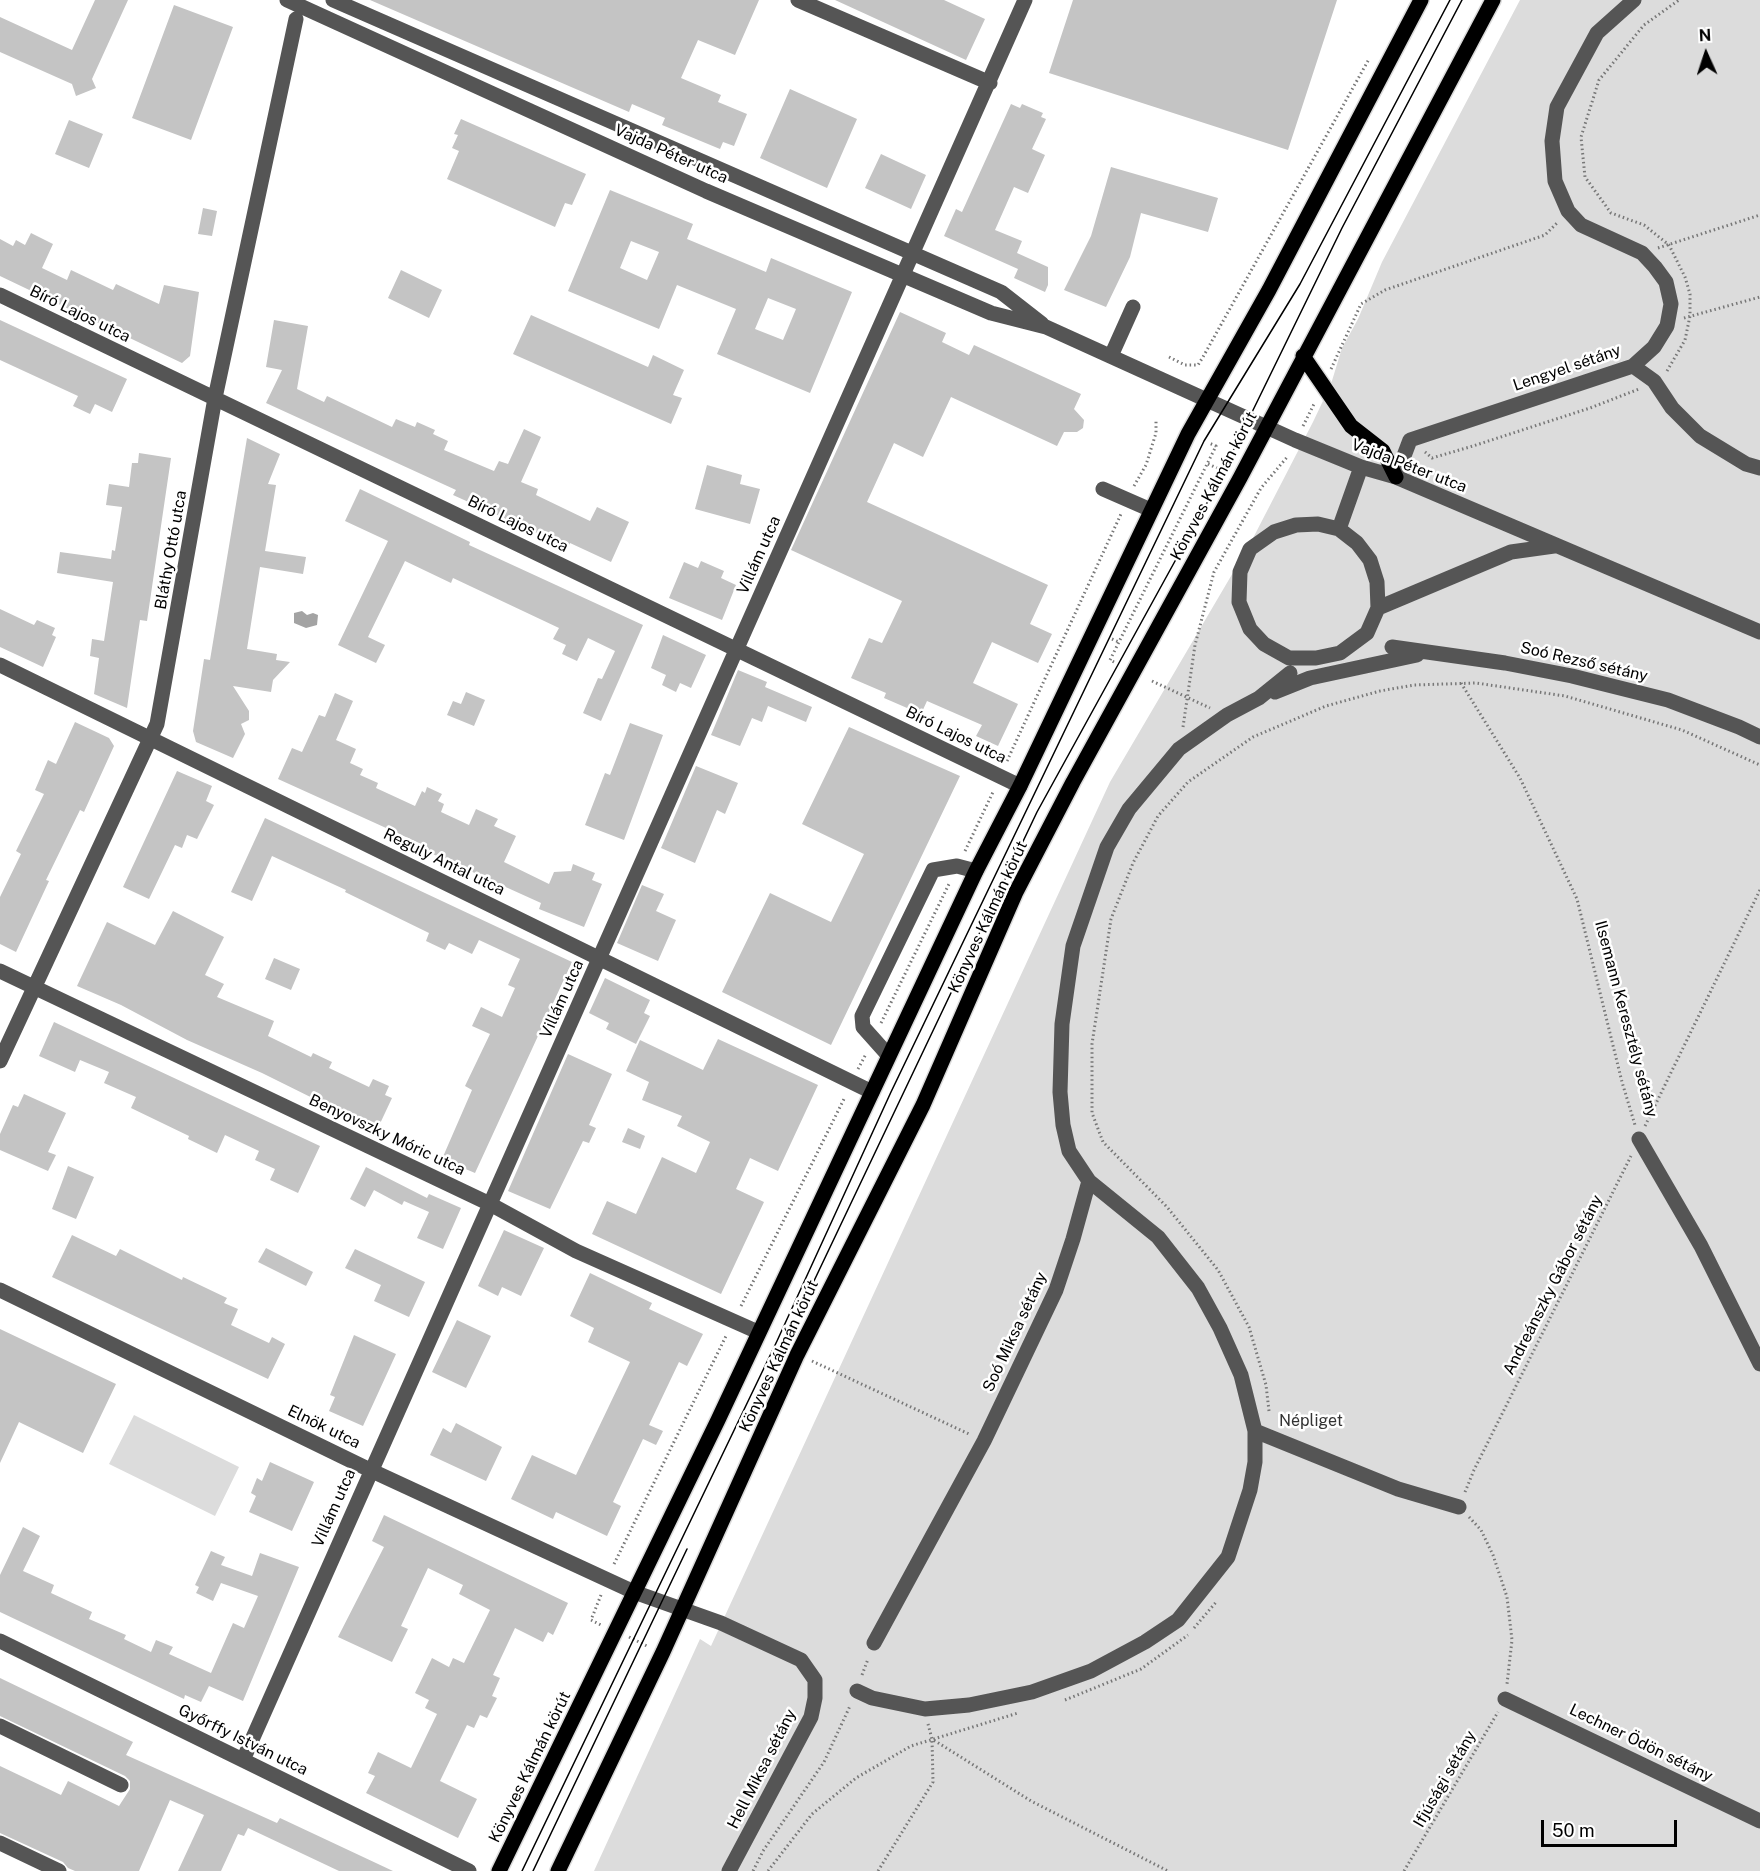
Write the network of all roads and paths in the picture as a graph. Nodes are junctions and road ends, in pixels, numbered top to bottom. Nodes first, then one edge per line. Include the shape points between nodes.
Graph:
1 (333, 0) edge
2 (798, 0) edge
3 (1025, 0) edge
4 (1421, 0) edge
5 (1493, 0) edge
6 (1634, 0) edge
7 (1679, 0) edge
8 (295, 6) edge
9 (1374, 51) dead end
10 (990, 83) junction
11 (1568, 211) junction
12 (1760, 215) edge
13 (1669, 245) junction
14 (913, 252) junction
15 (1642, 252) junction
16 (903, 275) junction
17 (0, 296) edge
18 (1760, 297) edge
19 (1133, 307) dead end
20 (1690, 316) junction
21 (1667, 326) junction
22 (1046, 327) junction
23 (1111, 356) junction
24 (1303, 356) junction
25 (1169, 357) dead end
26 (1632, 366) junction
27 (1654, 381) junction
28 (1323, 386) junction
29 (215, 398) junction
30 (1207, 399) junction
31 (1266, 426) junction
32 (1295, 440) junction
33 (1410, 440) junction
34 (1209, 443) dead end
35 (1208, 464) junction
36 (1360, 467) junction
37 (1217, 468) dead end
38 (1760, 468) edge
39 (1396, 477) junction
40 (1103, 489) dead end
41 (1151, 510) junction
42 (1339, 529) junction
43 (1554, 546) junction
44 (1378, 608) junction
45 (1760, 633) edge
46 (1112, 639) dead end
47 (1119, 642) junction
48 (1392, 647) dead end
49 (737, 650) junction
50 (1431, 653) junction
51 (1114, 662) dead end
52 (0, 665) edge
53 (1290, 673) dead end
54 (1152, 681) dead end
55 (1460, 682) junction
56 (1259, 698) junction
57 (1188, 700) junction
58 (1227, 715) junction
59 (1760, 737) edge
60 (149, 740) junction
61 (1179, 749) junction
62 (1760, 765) edge
63 (1020, 786) junction
64 (976, 871) junction
65 (1760, 890) edge
66 (599, 958) junction
67 (0, 971) edge
68 (33, 987) junction
69 (888, 1055) junction
70 (0, 1060) edge
71 (872, 1092) junction
72 (1092, 1113) dead end
73 (1639, 1139) junction
74 (1089, 1181) junction
75 (490, 1204) junction
76 (0, 1290) edge
77 (758, 1332) junction
78 (797, 1355) junction
79 (1760, 1364) edge
80 (1256, 1431) junction
81 (984, 1441) junction
82 (370, 1470) junction
83 (1459, 1507) junction
84 (634, 1592) junction
85 (681, 1611) junction
86 (0, 1641) edge
87 (874, 1643) joint
88 (815, 1680) joint
89 (857, 1691) junction
90 (1080, 1695) dead end
91 (1506, 1699) junction
92 (1058, 1702) dead end
93 (925, 1709) junction
94 (1024, 1712) dead end
95 (0, 1726) edge
96 (932, 1739) junction
97 (243, 1760) junction
98 (121, 1785) dead end
99 (1760, 1821) edge
100 (0, 1843) edge
101 (59, 1871) edge
102 (469, 1871) edge
103 (499, 1871) edge
104 (558, 1871) edge
105 (729, 1871) edge
106 (753, 1871) edge
107 (768, 1871) edge
108 (878, 1871) edge
109 (1168, 1871) edge
110 (1404, 1871) edge

1 - 14 street, Vajda Péter utca
2 - 10 street
3 - 10 street, Villám utca
4 - 30 main road, Könyves Kálmán körút via 1269,290
5 - 24 main road, Könyves Kálmán körút
6 - 11 street via 1597,33 1557,107 1552,141 1554,181
7 - 13 path via 1644,25 1599,80 1581,137 1585,177 1611,213 1644,225
8 - 16 street, Vajda Péter utca
8 - 29 street, Bláthy Ottó utca
9 - 25 path via 1203,357 1197,365 1185,365
10 - 14 street, Villám utca
11 - 15 street via 1581,225
11 - 28 path via 1545,236 1385,290 1361,304
12 - 13 path
13 - 15 path
13 - 20 path via 1685,277
14 - 16 street, Villám utca
14 - 22 street, Vajda Péter utca via 1001,291
15 - 21 street via 1666,282 1671,304
16 - 22 street, Vajda Péter utca via 991,313
16 - 49 street, Villám utca
17 - 29 street, Bíró Lajos utca
18 - 20 path
19 - 23 street
20 - 21 path
20 - 27 path via 1685,340 1674,360
21 - 26 street, Lengyel sétány via 1654,347
22 - 23 street, Vajda Péter utca
23 - 30 street, Vajda Péter utca
24 - 28 main road
24 - 31 main road, Könyves Kálmán körút
26 - 27 street
26 - 33 street, Lengyel sétány
27 - 33 path via 1590,408 1432,458
27 - 38 street via 1672,408 1700,436 1746,464
28 - 32 path
28 - 39 main road via 1351,426 1383,451
29 - 49 street, Bíró Lajos utca
29 - 60 street, Bláthy Ottó utca via 157,724
30 - 31 street, Vajda Péter utca
30 - 41 main road, Könyves Kálmán körút
31 - 32 street, Vajda Péter utca
31 - 78 main road, Könyves Kálmán körút via 1016,892 923,1105
32 - 36 street, Vajda Péter utca
32 - 57 path via 1289,454 1261,488 1214,572 1195,645
33 - 39 street
34 - 35 path via 1216,446
35 - 37 path
35 - 47 path
36 - 39 street, Vajda Péter utca
36 - 42 street
39 - 43 street, Vajda Péter utca
40 - 41 street
41 - 63 main road, Könyves Kálmán körút
42 - 44 street via 1370,560 1377,582
42 - 44 street via 1318,524 1296,525 1274,532 1250,549 1240,572 1239,602 1250,629 1264,644 1289,658 1316,658 1340,653 1367,633
43 - 44 street via 1511,552
43 - 45 street, Vajda Péter utca
46 - 47 path
47 - 51 path via 1110,660
48 - 50 street, Soó Rezső sétány
49 - 63 street, Bíró Lajos utca
49 - 66 street, Villám utca
50 - 56 street via 1310,678
50 - 59 street, Soó Rezső sétány via 1527,667 1646,695
52 - 60 street, Reguly Antal utca
53 - 56 street
54 - 57 path
55 - 62 path via 1565,696 1682,730
55 - 72 path via 1380,691 1291,720 1226,753 1188,782 1158,816 1132,863 1111,919 1092,1044
55 - 73 path, Ilsemann Keresztély sétány via 1520,778 1577,899
56 - 58 street
57 - 58 path
57 - 61 path
58 - 61 street
60 - 66 street, Reguly Antal utca
60 - 68 street, Bláthy Ottó utca
61 - 74 street via 1129,809 1107,847 1073,946 1062,1024 1060,1092 1069,1151
63 - 64 main road, Könyves Kálmán körút
64 - 69 main road, Könyves Kálmán körút
64 - 69 street via 957,866 933,870 861,1016 863,1027
65 - 73 path, Andreánszky Gábor sétány
66 - 71 street, Reguly Antal utca
66 - 75 street, Villám utca
67 - 68 street, Benyovszky Móric utca
68 - 70 street, Bláthy Ottó utca
68 - 75 street, Benyovszky Móric utca
69 - 71 main road, Könyves Kálmán körút
71 - 77 main road, Könyves Kálmán körút
73 - 79 street, Ilsemann Keresztély sétány via 1701,1246
73 - 83 path, Andreánszky Gábor sétány
74 - 80 street via 1158,1237 1198,1288 1241,1375
74 - 81 street, Soó Miksa sétány via 1056,1290
75 - 77 street, Benyovszky Móric utca via 576,1251
75 - 82 street, Villám utca
76 - 82 street, Elnök utca
77 - 84 main road, Könyves Kálmán körút
78 - 81 path
78 - 85 main road, Könyves Kálmán körút
80 - 83 street via 1398,1489
80 - 93 street via 1250,1490 1228,1557 1178,1620 1091,1671 1032,1692
81 - 87 street, Soó Miksa sétány
82 - 84 street, Elnök utca
82 - 97 street, Villám utca
83 - 91 path via 1481,1530 1507,1597 1512,1640
84 - 85 street, Elnök utca
84 - 103 main road, Könyves Kálmán körút
85 - 88 street, Elnök utca via 721,1623 801,1660
85 - 104 main road, Könyves Kálmán körút
86 - 97 street, Győrffy István utca
87 - 89 path
88 - 105 street, Hell Miksa sétány via 811,1717
89 - 93 street
89 - 106 path via 824,1762
90 - 92 path
91 - 99 street, Lechner Ödön sétány
91 - 110 path, Ifjúsági sétány
93 - 96 path
94 - 96 path
95 - 98 street
96 - 107 path via 911,1746 856,1778 812,1814
96 - 108 path via 933,1782
96 - 109 path via 1031,1801
97 - 102 street, Győrffy István utca
100 - 101 street

